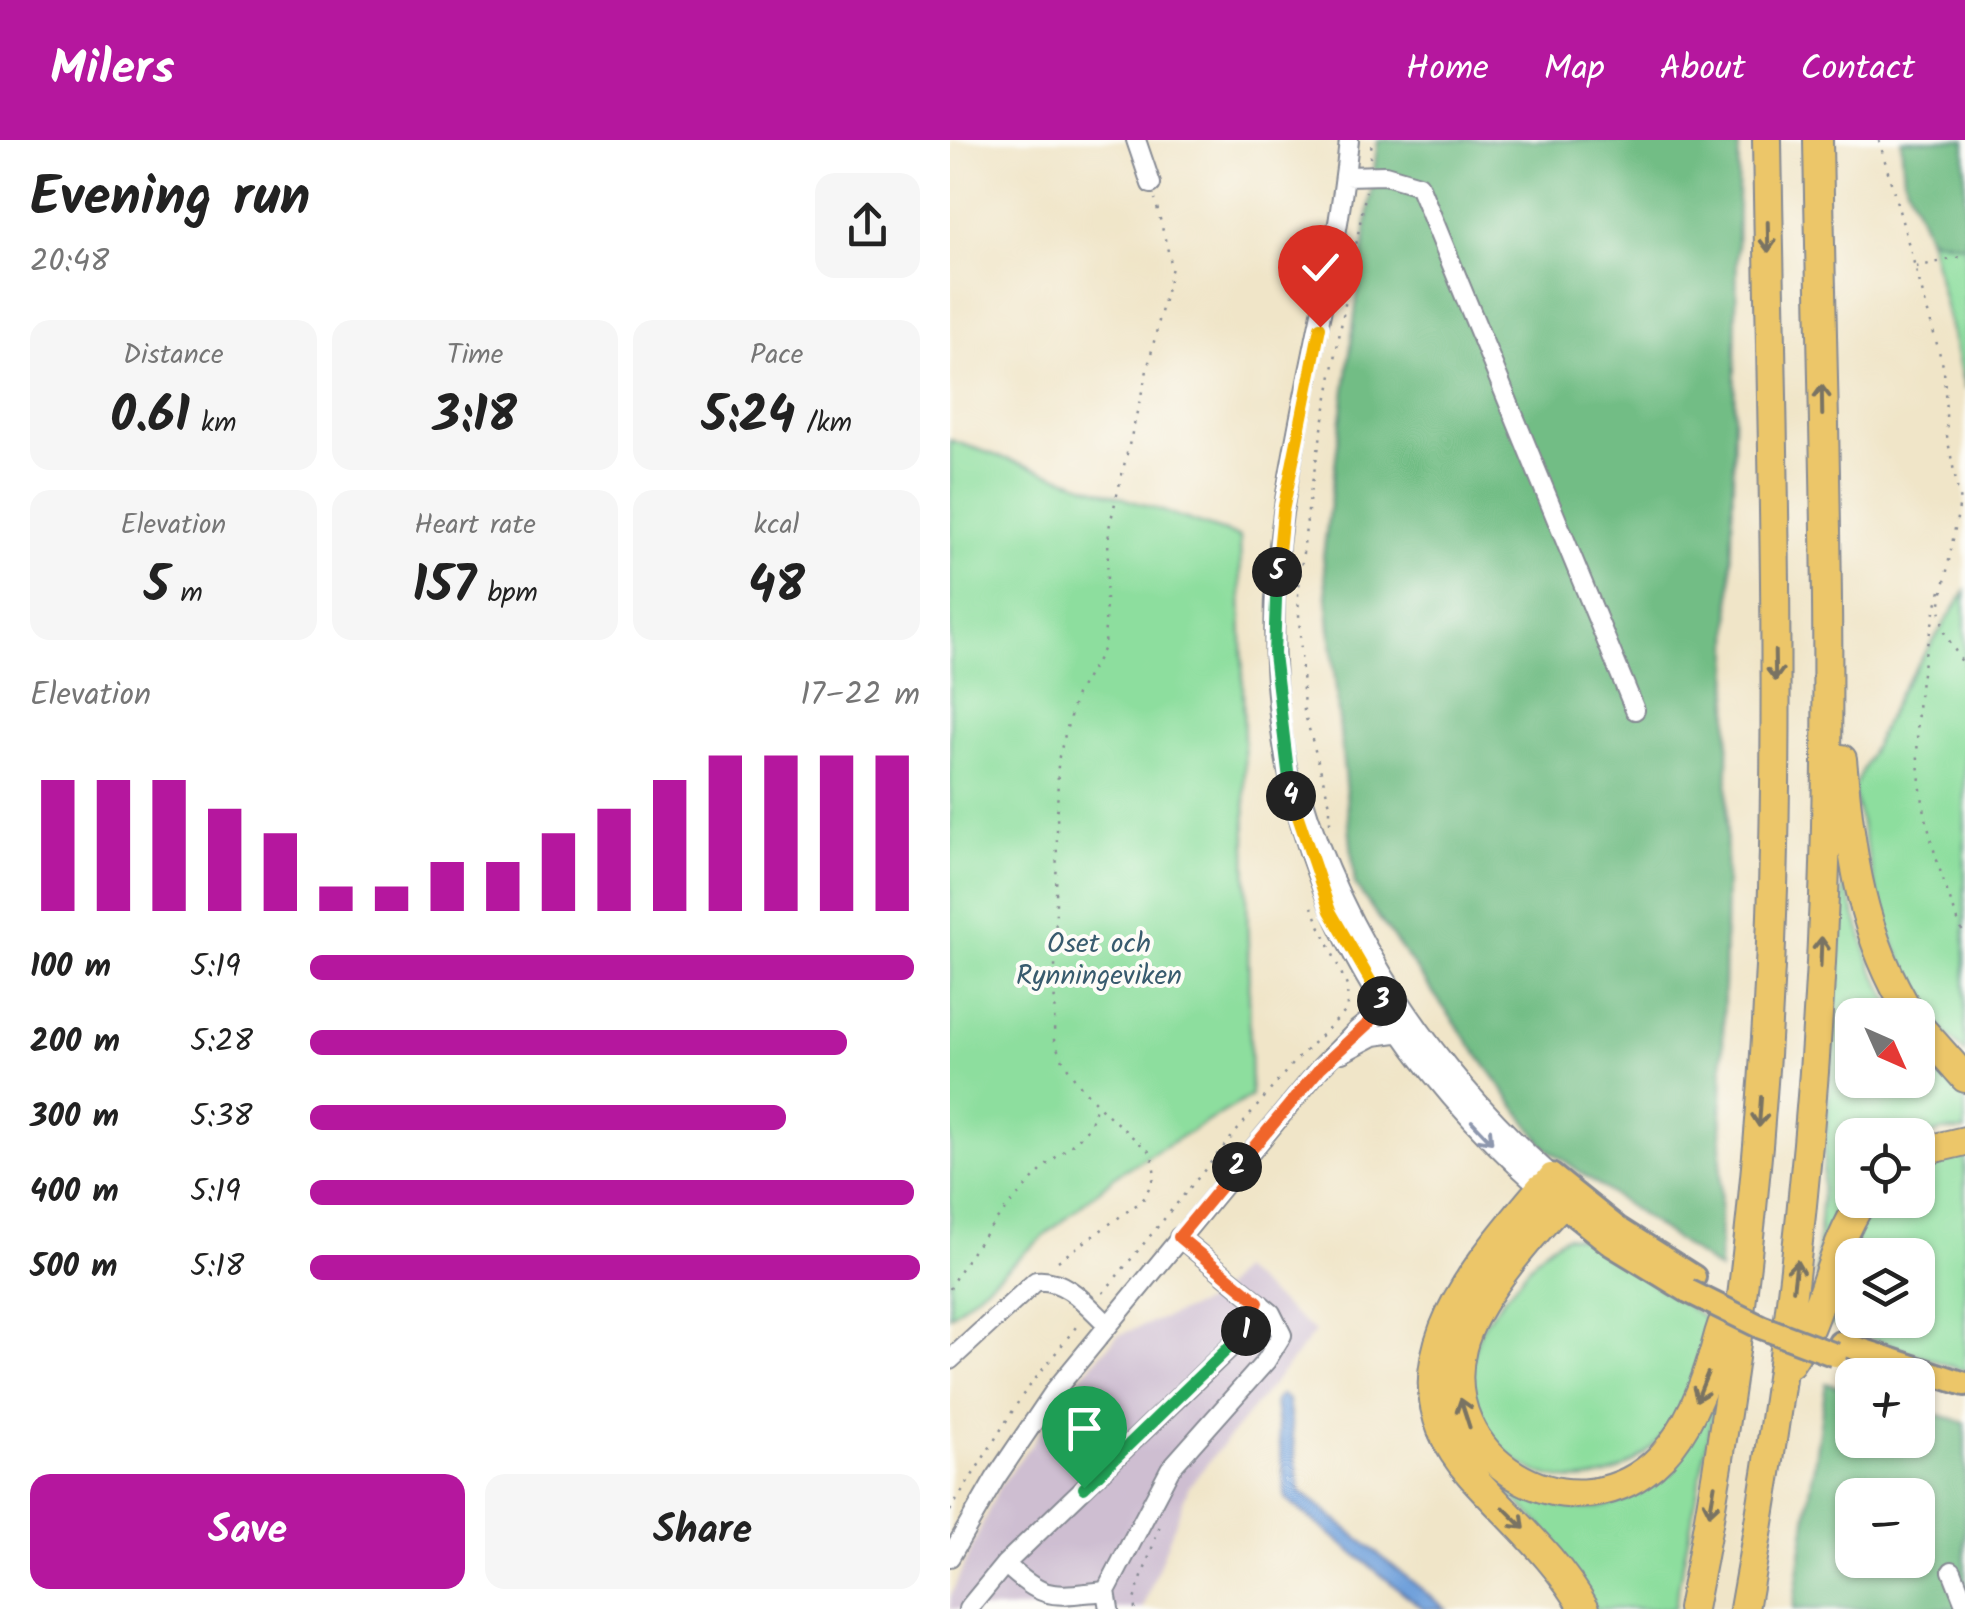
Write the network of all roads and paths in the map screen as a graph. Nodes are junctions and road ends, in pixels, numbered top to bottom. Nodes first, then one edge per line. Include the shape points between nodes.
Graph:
1 (1136, 140) edge
2 (1349, 140) edge
3 (1372, 140) edge
4 (1767, 140) edge
5 (1818, 140) edge
6 (1879, 140) edge
7 (1368, 175) junction
8 (1345, 176) junction
9 (1151, 184) joint
10 (1965, 256) edge
11 (1915, 267) junction
12 (1822, 462) junction
13 (1942, 584) junction
14 (1965, 667) edge
15 (1634, 710) dead end
16 (1330, 824) dead end
17 (1311, 896) dead end
18 (1965, 938) edge
19 (1902, 998) edge
20 (1392, 1003) junction
21 (1403, 1032) junction
22 (1935, 1044) edge
23 (1321, 1067) junction
24 (1965, 1078) edge
25 (1096, 1105) junction
26 (1965, 1141) edge
27 (1935, 1148) edge
28 (1556, 1190) junction
29 (1854, 1218) edge
30 (1179, 1237) junction
31 (1058, 1261) dead end
32 (950, 1289) edge
33 (1740, 1300) junction
34 (1258, 1302) junction
35 (1090, 1308) junction
36 (1107, 1324) junction
37 (1838, 1349) junction
38 (1857, 1358) edge
39 (950, 1360) edge
40 (1783, 1372) junction
41 (1965, 1384) edge
42 (1935, 1390) edge
43 (1965, 1400) edge
44 (950, 1511) edge
45 (950, 1557) edge
46 (1005, 1564) junction
47 (1952, 1572) dead end
48 (1108, 1600) edge
49 (1965, 1604) edge
50 (968, 1609) edge
51 (1585, 1609) edge
52 (1692, 1609) edge
53 (1744, 1609) edge

1 - 9 street
2 - 8 street
3 - 7 path
4 -> 33 highway via 1773,891
12 -> 5 highway
6 - 11 path
7 - 8 street
7 - 15 street via 1419,185
7 - 16 path via 1298,595 1304,711
8 - 20 street via 1277,566 1274,654 1284,740 1338,892
9 - 25 path via 1172,267 1110,528 1104,648 1076,695 1058,760 1054,1040
10 - 11 path
11 - 13 path via 1941,356 1960,502
12 - 19 highway via 1853,857 1871,935
40 -> 12 highway via 1821,965
13 - 14 path via 1944,632
13 - 18 path via 1918,690 1916,757 1928,840
17 - 35 path via 1350,996 1348,1009 1292,1064
20 - 21 street
20 - 23 street
20 - 28 street
21 - 23 street via 1374,1036
21 -> 28 street via 1466,1115
22 - 24 highway
23 - 30 street
25 - 31 path via 1152,1154 1155,1176 1144,1200
25 - 32 path via 1084,1135 1046,1166 974,1250
26 - 27 highway
33 -> 28 highway via 1723,1320 1688,1416 1655,1464 1592,1494 1524,1483 1473,1436 1458,1368 1466,1334
28 - 37 main road via 1691,1284
28 -> 51 highway via 1449,1312 1435,1353 1434,1396 1458,1458 1550,1556
29 - 40 highway via 1829,1265 1806,1340
30 - 34 street
30 - 36 street
33 -> 52 highway
34 - 46 street via 1242,1336
34 - 48 street via 1282,1335 1170,1470
35 - 36 street
35 - 39 street via 1067,1288 1036,1281
35 - 44 path via 1022,1396
36 - 45 street via 1025,1433
37 - 38 main road
37 - 41 main road
40 - 53 highway
42 - 43 main road
46 - 48 street via 1034,1591
46 - 50 street
47 - 49 street

